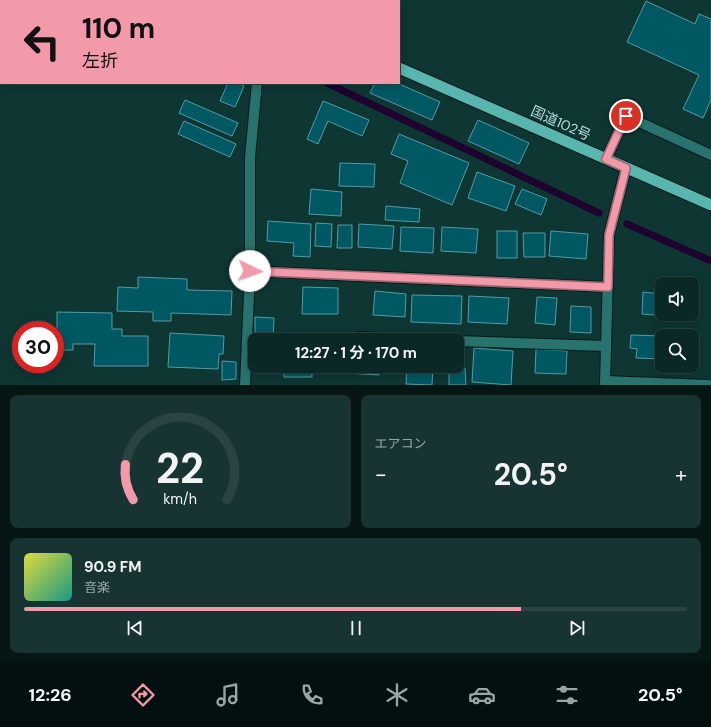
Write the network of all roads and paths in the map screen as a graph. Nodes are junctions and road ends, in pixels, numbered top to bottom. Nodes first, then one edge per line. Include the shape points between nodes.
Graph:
1 (400, 68) edge
2 (257, 84) edge
3 (711, 155) edge
4 (606, 159) junction
5 (626, 168) junction
6 (710, 202) edge
7 (250, 271) junction
8 (608, 287) junction
9 (464, 341) edge
10 (606, 346) junction
11 (605, 383) edge
12 (245, 385) edge
13 (708, 385) edge

1 - 4 highway, 国道102号
2 - 7 street via 250,157
3 - 4 street via 626,116
4 - 5 highway, 国道102号
5 - 6 highway, 国道102号
5 - 8 street via 609,235
7 - 8 street
7 - 12 street
8 - 10 street
9 - 10 street
10 - 11 street
11 - 13 street

